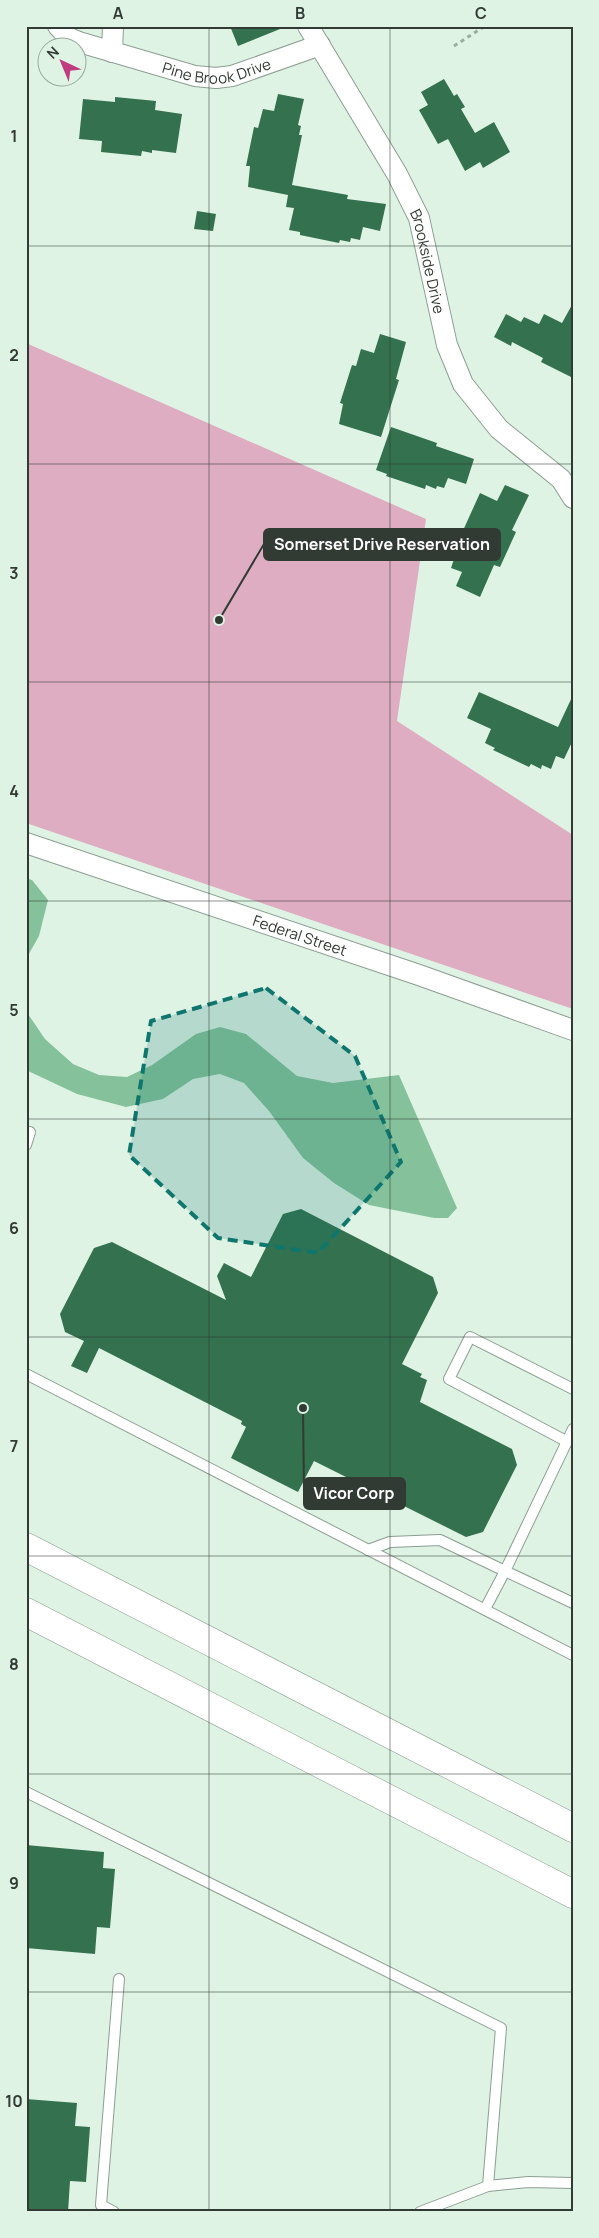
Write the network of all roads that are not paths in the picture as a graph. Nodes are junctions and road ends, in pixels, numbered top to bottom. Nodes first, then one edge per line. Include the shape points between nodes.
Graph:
1 (58, 26) edge
2 (113, 26) edge
3 (308, 26) edge
4 (320, 45) junction
5 (112, 52) junction
6 (567, 480) edge
7 (573, 498) edge
8 (26, 842) edge
9 (573, 1030) edge
10 (30, 1132) dead end
11 (26, 1145) edge
12 (26, 1374) edge
13 (573, 1390) edge
14 (573, 1429) edge
15 (566, 1441) junction
16 (26, 1547) edge
17 (368, 1550) junction
18 (505, 1571) junction
19 (573, 1603) edge
20 (485, 1609) junction
21 (26, 1612) edge
22 (573, 1655) edge
23 (26, 1792) edge
24 (573, 1828) edge
25 (573, 1894) edge
26 (119, 1979) dead end
27 (573, 2183) edge
28 (488, 2186) junction
29 (426, 2211) edge
30 (114, 2212) edge

1 - 5 street, Pine Brook Drive via 70,38
2 - 5 street
3 - 4 street, Brookside Drive
4 - 5 street, Pine Brook Drive via 232,76 216,78 195,76
4 - 6 street, Brookside Drive via 397,174 419,218 448,345 463,384 499,429
6 - 7 street, Brookside Drive
8 - 9 street, Federal Street
10 - 11 lane
12 - 17 lane
13 - 15 lane via 470,1337 449,1379
14 - 15 lane
15 - 18 lane
16 - 24 highway
17 - 18 lane via 390,1542 440,1540
17 - 20 lane
18 - 19 lane
18 - 20 lane
20 - 22 lane
21 - 25 highway
23 - 28 lane via 501,2028
26 - 30 lane via 101,2204
27 - 28 lane via 528,2182
28 - 29 lane

